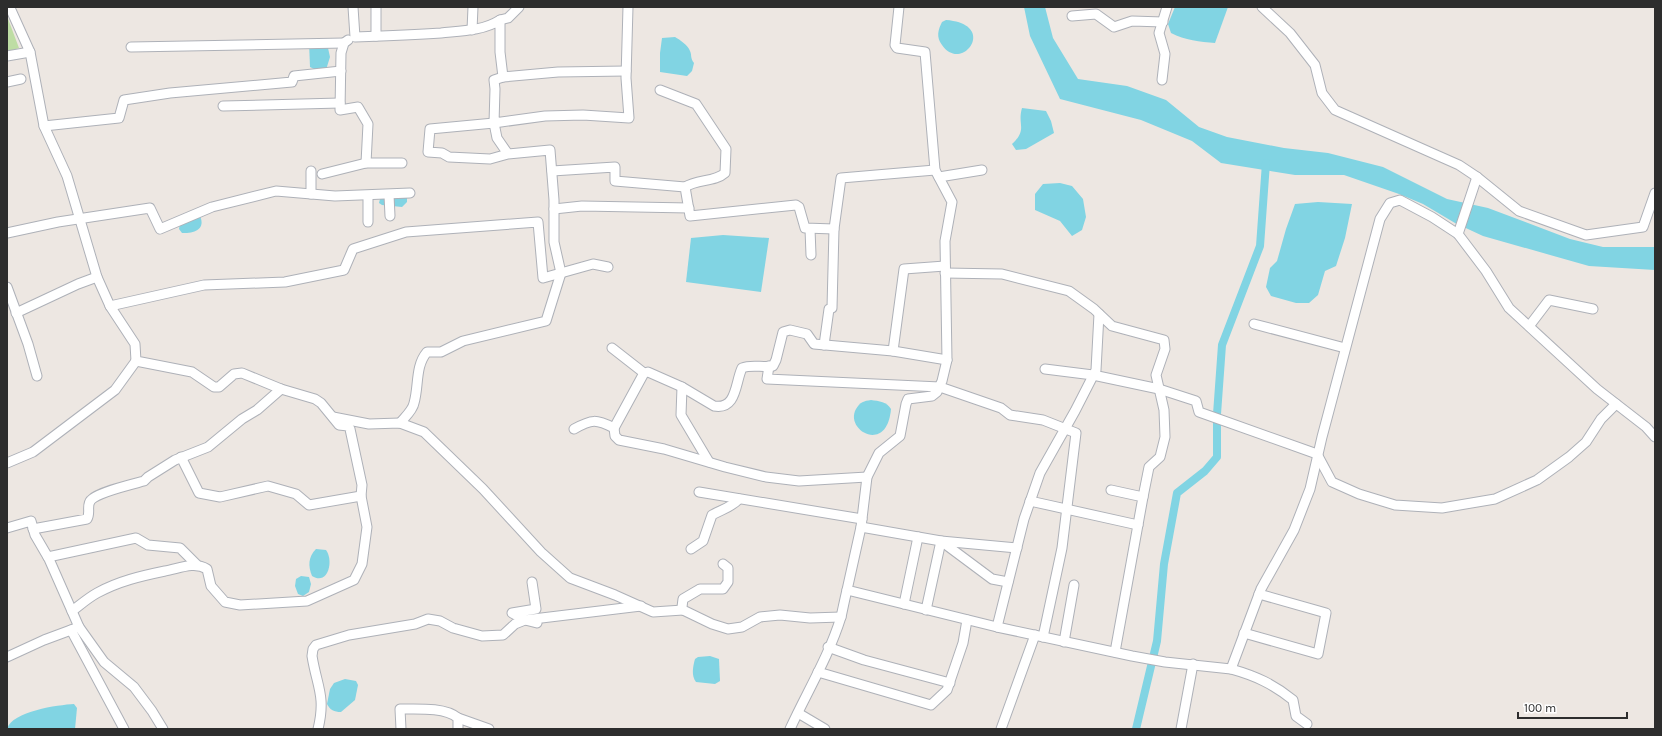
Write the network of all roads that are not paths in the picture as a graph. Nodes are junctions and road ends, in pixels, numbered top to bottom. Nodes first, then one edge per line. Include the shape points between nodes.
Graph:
1 (353, 7) edge
2 (376, 7) edge
3 (473, 7) edge
4 (519, 7) edge
5 (628, 7) edge
6 (899, 7) edge
7 (1167, 7) edge
8 (1262, 7) edge
9 (10, 9) edge
10 (1072, 16) dead end
11 (500, 20) junction
12 (1163, 22) junction
13 (472, 30) junction
14 (355, 36) junction
15 (376, 36) junction
16 (344, 43) junction
17 (132, 47) dead end
18 (30, 52) junction
19 (7, 56) edge
20 (341, 71) junction
21 (626, 71) junction
22 (503, 77) junction
23 (21, 79) dead end
24 (1162, 80) dead end
25 (7, 82) edge
26 (660, 90) dead end
27 (340, 103) junction
28 (223, 106) dead end
29 (494, 123) junction
30 (44, 126) junction
31 (508, 154) junction
32 (366, 163) junction
33 (402, 163) dead end
34 (982, 170) dead end
35 (311, 171) dead end
36 (552, 171) junction
37 (322, 174) dead end
38 (937, 174) junction
39 (1477, 177) junction
40 (685, 186) junction
41 (410, 193) dead end
42 (1655, 193) edge
43 (311, 194) junction
44 (389, 195) junction
45 (368, 196) junction
46 (689, 208) junction
47 (554, 209) junction
48 (390, 216) dead end
49 (80, 219) junction
50 (368, 222) dead end
51 (810, 229) junction
52 (834, 229) junction
53 (1459, 230) junction
54 (7, 233) edge
55 (811, 255) dead end
56 (608, 267) dead end
57 (945, 270) junction
58 (561, 273) junction
59 (97, 277) junction
60 (7, 287) edge
61 (110, 306) junction
62 (1593, 309) dead end
63 (16, 313) junction
64 (1099, 314) junction
65 (1254, 324) dead end
66 (1530, 325) junction
67 (824, 345) junction
68 (612, 348) dead end
69 (1345, 348) junction
70 (893, 351) junction
71 (947, 360) junction
72 (136, 361) junction
73 (769, 366) junction
74 (1045, 369) dead end
75 (644, 373) junction
76 (1093, 375) junction
77 (37, 376) dead end
78 (682, 387) junction
79 (940, 387) junction
80 (1159, 388) junction
81 (281, 389) junction
82 (1616, 404) junction
83 (333, 417) junction
84 (400, 423) junction
85 (614, 428) junction
86 (1065, 428) junction
87 (574, 429) dead end
88 (1655, 436) edge
89 (1317, 454) junction
90 (181, 458) junction
91 (709, 462) junction
92 (7, 463) edge
93 (868, 477) junction
94 (1111, 490) dead end
95 (699, 492) dead end
96 (362, 496) junction
97 (1142, 498) junction
98 (739, 499) junction
99 (1030, 501) junction
100 (1066, 509) junction
101 (861, 523) junction
102 (1138, 525) junction
103 (7, 528) edge
104 (34, 529) junction
105 (918, 537) junction
106 (941, 540) junction
107 (1017, 548) junction
108 (691, 549) dead end
109 (48, 557) junction
110 (723, 564) dead end
111 (197, 565) junction
112 (532, 582) dead end
113 (1008, 582) junction
114 (1074, 585) dead end
115 (847, 590) junction
116 (1259, 594) junction
117 (904, 604) junction
118 (641, 606) junction
119 (683, 610) junction
120 (926, 610) junction
121 (72, 611) junction
122 (840, 617) junction
123 (525, 620) junction
124 (967, 620) junction
125 (537, 622) dead end
126 (997, 627) junction
127 (75, 628) junction
128 (1244, 633) junction
129 (1039, 636) junction
130 (1064, 642) junction
131 (828, 647) junction
132 (1115, 652) junction
133 (7, 657) edge
134 (1193, 664) junction
135 (1231, 669) junction
136 (818, 672) junction
137 (950, 683) junction
138 (798, 713) junction
139 (458, 718) junction
140 (1307, 724) dead end
141 (124, 729) edge
142 (163, 729) edge
143 (318, 729) edge
144 (402, 729) edge
145 (458, 729) edge
146 (489, 729) edge
147 (790, 729) edge
148 (825, 729) edge
149 (1001, 729) edge
150 (1181, 729) edge

1 - 14 street
2 - 15 street
3 - 13 street
4 - 11 street via 508,18
5 - 21 street
6 - 38 street via 896,47 925,52 926,56
7 - 12 street
8 - 39 street via 1290,33 1315,65 1322,93 1335,110 1459,165
9 - 18 street
10 - 12 street via 1096,14 1114,26 1132,21
11 - 13 street
11 - 22 street
12 - 24 street via 1160,33 1165,54
13 - 15 street
14 - 15 street
14 - 16 street
16 - 17 street
16 - 20 street
18 - 19 street
18 - 30 street
20 - 27 street
20 - 30 street via 294,76 292,82 170,93 124,100 119,118
21 - 22 street via 558,72
21 - 29 street via 629,118 545,116
22 - 29 street via 494,80
23 - 25 street
26 - 40 street via 696,104 726,149 725,173 721,177 692,182
27 - 28 street
27 - 32 street via 340,110 358,106 368,124
29 - 31 street via 497,138
29 - 31 street via 430,129 428,152 442,153 449,157 490,158
30 - 49 street via 67,176
31 - 36 street via 550,150
32 - 33 street
32 - 37 street
34 - 38 street
35 - 43 street
36 - 40 street via 615,167 615,181
36 - 47 street
38 - 52 street via 841,178
38 - 57 street via 952,202 945,241
39 - 42 street via 1519,211 1586,235 1643,227
39 - 53 street
40 - 46 street
41 - 44 street
43 - 45 street
43 - 49 street via 276,191 212,207 160,229 150,208
44 - 45 street
44 - 48 street
45 - 50 street
46 - 47 street via 582,206
46 - 51 street via 690,216 796,205 799,207 804,227
47 - 58 street via 554,242
49 - 54 street
49 - 59 street
51 - 52 street
51 - 55 street
52 - 67 street via 832,308 829,309
53 - 66 street via 1509,308
53 - 69 street via 1400,200 1390,203 1380,219
56 - 58 street via 593,264
57 - 64 street via 1002,274 1069,291
57 - 70 street via 904,269
57 - 71 street
58 - 61 street via 543,278 538,222 479,226 406,232 353,249 344,270 285,282 204,285
58 - 84 street via 546,321 463,341 441,352 427,352 418,374 414,404
59 - 61 street
59 - 63 street
60 - 63 street
61 - 72 street via 135,344
62 - 66 street via 1549,300
63 - 77 street
64 - 76 street via 1096,370
64 - 80 street via 1112,326 1164,340 1165,349 1156,375
65 - 69 street
66 - 82 street
67 - 70 street
67 - 73 street via 812,344 807,334 801,331 783,332 776,360 773,366
68 - 75 street
69 - 89 street
70 - 71 street
71 - 79 street
72 - 81 street via 192,372 214,387 219,387 234,374 242,373
72 - 92 street via 115,390 33,452
73 - 78 street via 742,368 731,402 725,406 714,406
73 - 79 street via 767,379
74 - 76 street
75 - 78 street via 648,372
75 - 85 street
76 - 80 street
76 - 86 street
78 - 91 street via 681,415
79 - 86 street via 1000,408 1010,415 1043,420
79 - 93 street via 932,396 908,398 900,436 879,453
80 - 89 street via 1196,401 1199,412
80 - 97 street via 1164,410 1165,437 1160,457 1149,467
81 - 83 street via 315,399
81 - 90 street via 208,448
82 - 88 street
82 - 89 street via 1601,419 1586,442 1537,480 1495,499 1442,508 1395,505 1359,494 1332,482
83 - 84 street via 369,424
83 - 96 street via 339,425 348,426 350,429
84 - 118 street via 424,432 483,489 541,552 570,578
85 - 87 street via 599,421 587,422
85 - 91 street via 615,436 619,440
86 - 99 street via 1040,473
86 - 100 street via 1076,433
89 - 116 street via 1310,489 1294,530
90 - 96 street via 199,493 220,497 268,486 296,494 309,506
90 - 104 street via 159,469 144,481 111,490 91,500 87,519
91 - 93 street via 766,477 799,481
93 - 101 street
94 - 97 street
95 - 98 street
96 - 111 street via 367,527 362,564 354,580 343,586 307,601 227,604 211,586 207,569
97 - 102 street
98 - 101 street
98 - 108 street via 733,505 712,515 703,541
99 - 100 street
99 - 107 street
100 - 102 street
100 - 129 street via 1062,548
101 - 105 street
101 - 115 street
102 - 132 street
103 - 104 street via 31,522
104 - 109 street
105 - 106 street
105 - 117 street
106 - 107 street
106 - 113 street via 992,579
106 - 120 street
107 - 113 street
109 - 111 street via 136,538 148,545 180,548
109 - 121 street
110 - 119 street via 728,568 728,582 722,589 700,589 683,599
111 - 121 street via 121,582 96,593
112 - 123 street via 536,609 512,613
113 - 126 street
114 - 130 street
115 - 117 street
115 - 122 street
116 - 128 street
116 - 128 street via 1326,613 1318,654
117 - 120 street
118 - 119 street via 653,612
118 - 123 street
119 - 122 street via 728,629 742,627 760,617
120 - 124 street
121 - 127 street
122 - 131 street
123 - 125 street
123 - 143 street via 515,624 503,635 482,636 428,619 415,624 349,635 316,645 312,656 322,712
124 - 126 street
124 - 137 street via 963,643
126 - 129 street
127 - 133 street
127 - 141 street
127 - 142 street via 104,662 134,687
128 - 135 street
129 - 130 street
129 - 149 street
130 - 132 street
131 - 136 street
131 - 137 street via 864,660
132 - 134 street via 1166,662
134 - 135 street
134 - 150 street
135 - 140 street via 1255,676 1276,687 1293,700 1296,716
136 - 137 street via 931,705 947,690
136 - 138 street
138 - 147 street
138 - 148 street
139 - 144 street via 452,713 400,709
139 - 145 street
139 - 146 street

